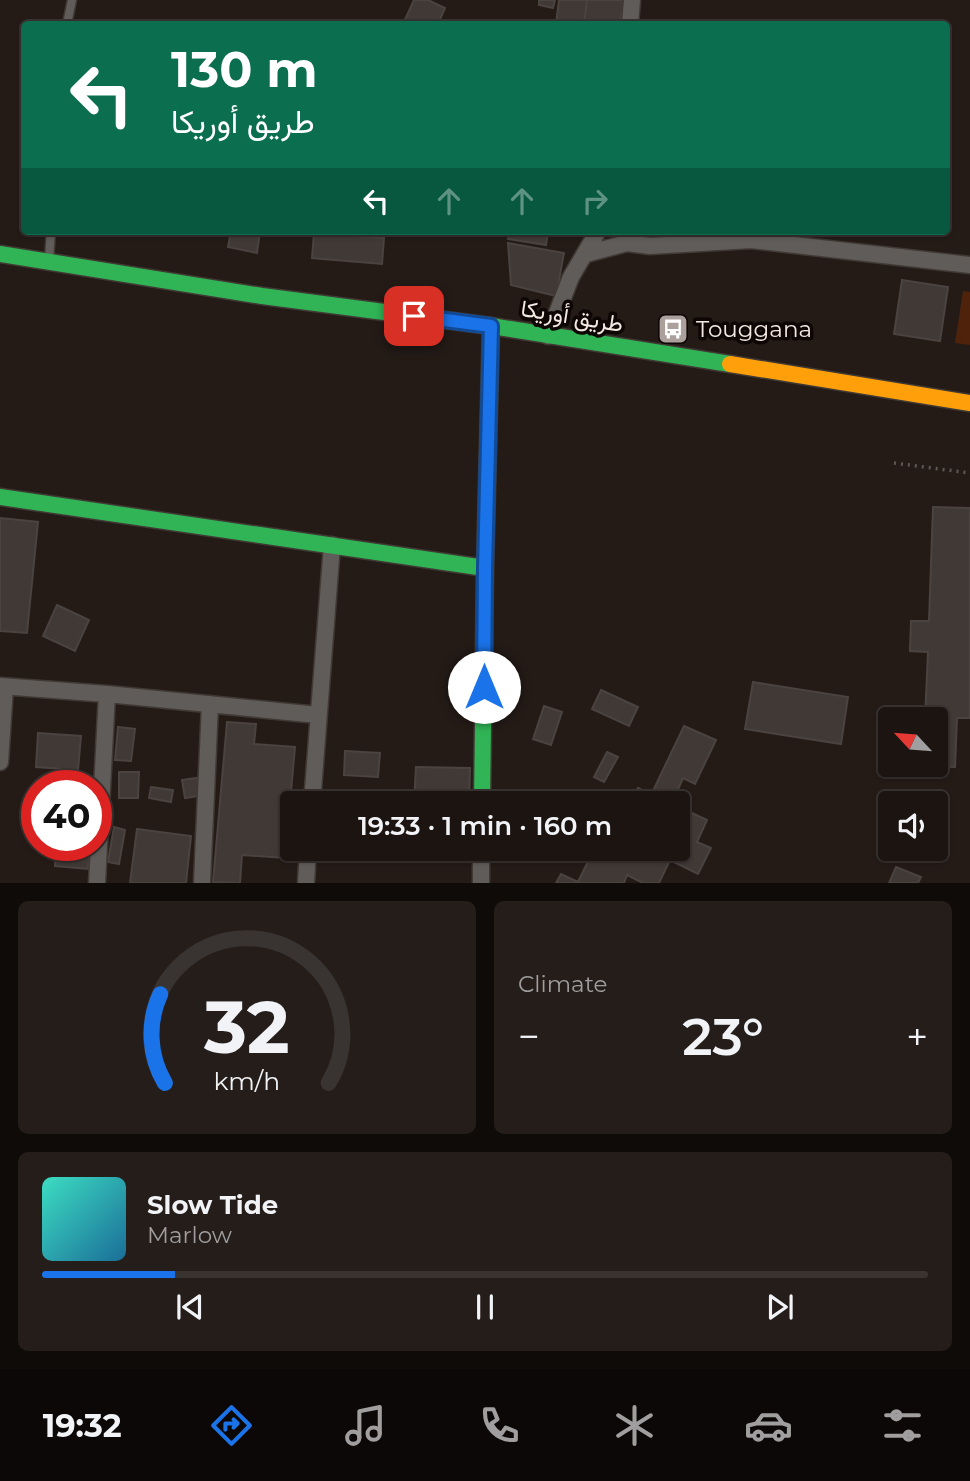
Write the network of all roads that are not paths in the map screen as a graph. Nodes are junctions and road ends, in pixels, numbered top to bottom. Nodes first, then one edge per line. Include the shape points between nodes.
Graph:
1 (72, 0) edge
2 (632, 0) edge
3 (68, 21) edge
4 (629, 21) edge
5 (51, 235) edge
6 (596, 235) edge
7 (0, 254) edge
8 (586, 254) junction
9 (49, 262) junction
10 (970, 265) edge
11 (491, 326) junction
12 (548, 336) junction
13 (970, 403) edge
14 (0, 497) edge
15 (332, 545) junction
16 (485, 568) junction
17 (3, 686) edge
18 (107, 694) junction
19 (210, 704) junction
20 (318, 715) junction
21 (0, 762) edge
22 (313, 791) edge
23 (482, 791) edge
24 (308, 861) edge
25 (481, 861) edge
26 (97, 883) edge
27 (202, 883) edge
28 (306, 883) edge
29 (481, 883) edge

1 - 3 lane
2 - 4 street
5 - 9 lane
6 - 8 street
7 - 9 street, طريق أوريكا
8 - 10 street via 627,243 650,246 751,240
8 - 12 street via 571,277
9 - 11 street, طريق أوريكا
11 - 12 street, طريق أوريكا
11 - 16 street
12 - 13 street, طريق أوريكا
14 - 15 street
15 - 16 street
15 - 20 street
16 - 23 street
17 - 18 street
17 - 21 street
18 - 19 street
18 - 26 street
19 - 20 street
19 - 27 street
20 - 22 street
24 - 28 street
25 - 29 street

